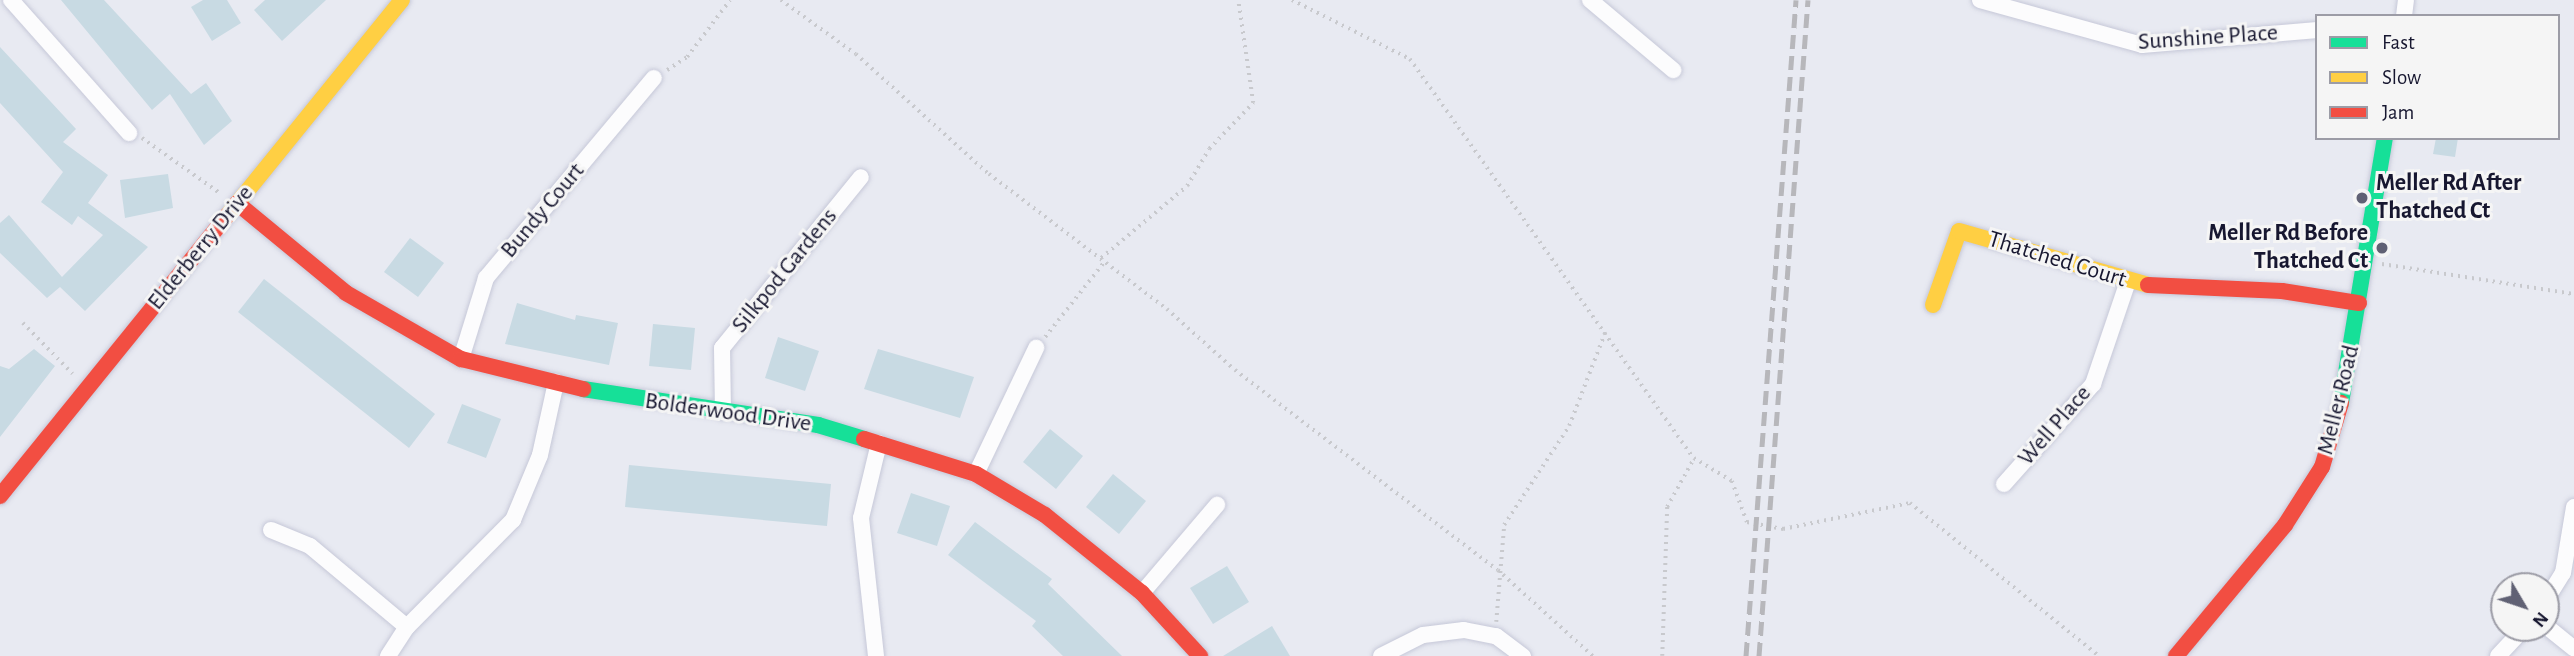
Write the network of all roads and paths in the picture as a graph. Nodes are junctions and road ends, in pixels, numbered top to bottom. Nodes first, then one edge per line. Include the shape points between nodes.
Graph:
1 (11, 0) edge
2 (402, 0) edge
3 (730, 0) edge
4 (781, 0) edge
5 (1238, 0) edge
6 (1292, 0) edge
7 (1590, 0) edge
8 (1980, 0) edge
9 (2315, 30) edge
10 (1673, 70) dead end
11 (654, 78) joint
12 (129, 133) joint
13 (2385, 140) edge
14 (861, 177) dead end
15 (230, 199) junction
16 (1103, 260) junction
17 (2366, 261) junction
18 (2127, 284) junction
19 (2574, 294) edge
20 (2360, 303) junction
21 (1933, 305) dead end
22 (23, 323) dead end
23 (1606, 330) junction
24 (1036, 348) joint
25 (461, 359) junction
26 (73, 374) dead end
27 (556, 382) junction
28 (723, 412) junction
29 (879, 443) junction
30 (1694, 458) junction
31 (976, 474) junction
32 (2004, 484) dead end
33 (0, 496) edge
34 (1216, 505) dead end
35 (2574, 507) edge
36 (271, 530) dead end
37 (1498, 570) junction
38 (2560, 578) edge
39 (1142, 593) junction
40 (407, 627) junction
41 (1496, 636) junction
42 (2560, 638) edge
43 (2511, 642) edge
44 (2574, 649) edge
45 (388, 656) edge
46 (876, 656) edge
47 (1200, 656) edge
48 (1381, 656) edge
49 (1523, 656) edge
50 (1593, 656) edge
51 (1662, 656) edge
52 (2099, 656) edge
53 (2176, 656) edge
54 (2498, 656) edge

1 - 12 street
2 - 15 street, Elderberry Drive
3 - 11 path via 687,57
4 - 16 path
5 - 16 path via 1253,103 1209,149 1187,186
6 - 23 path via 1410,59
7 - 10 street
8 - 9 street, Sunshine Place via 2142,45
11 - 25 street, Bundy Court via 486,278
12 - 15 path
13 - 17 street, Meller Road
14 - 28 street, Silkpod Gardens via 722,348
15 - 25 street, Bolderwood Drive via 346,293
15 - 33 street, Elderberry Drive
16 - 24 path
16 - 37 path
17 - 19 path
17 - 20 street, Meller Road
18 - 20 street, Thatched Court via 2282,291
18 - 21 street, Thatched Court via 1959,231
18 - 32 street, Well Place via 2093,384
20 - 53 street, Meller Road via 2337,426 2322,467 2285,525
22 - 26 path
23 - 30 path
23 - 37 path via 1569,426 1510,510
24 - 31 street
25 - 27 street, Bolderwood Drive
27 - 28 street, Bolderwood Drive
27 - 40 street via 541,455 513,520
28 - 29 street, Bolderwood Drive via 818,425
29 - 31 street, Bolderwood Drive
29 - 46 street via 861,518
30 - 51 path via 1667,508
30 - 52 path via 1732,481 1747,522 1783,529 1910,503
31 - 39 street, Bolderwood Drive via 1045,516
34 - 39 street
35 - 38 street
36 - 40 street via 310,546
37 - 41 path
37 - 50 path
39 - 47 street, Bolderwood Drive
40 - 45 street
41 - 48 street via 1423,635
41 - 49 street
42 - 44 street
43 - 54 street

